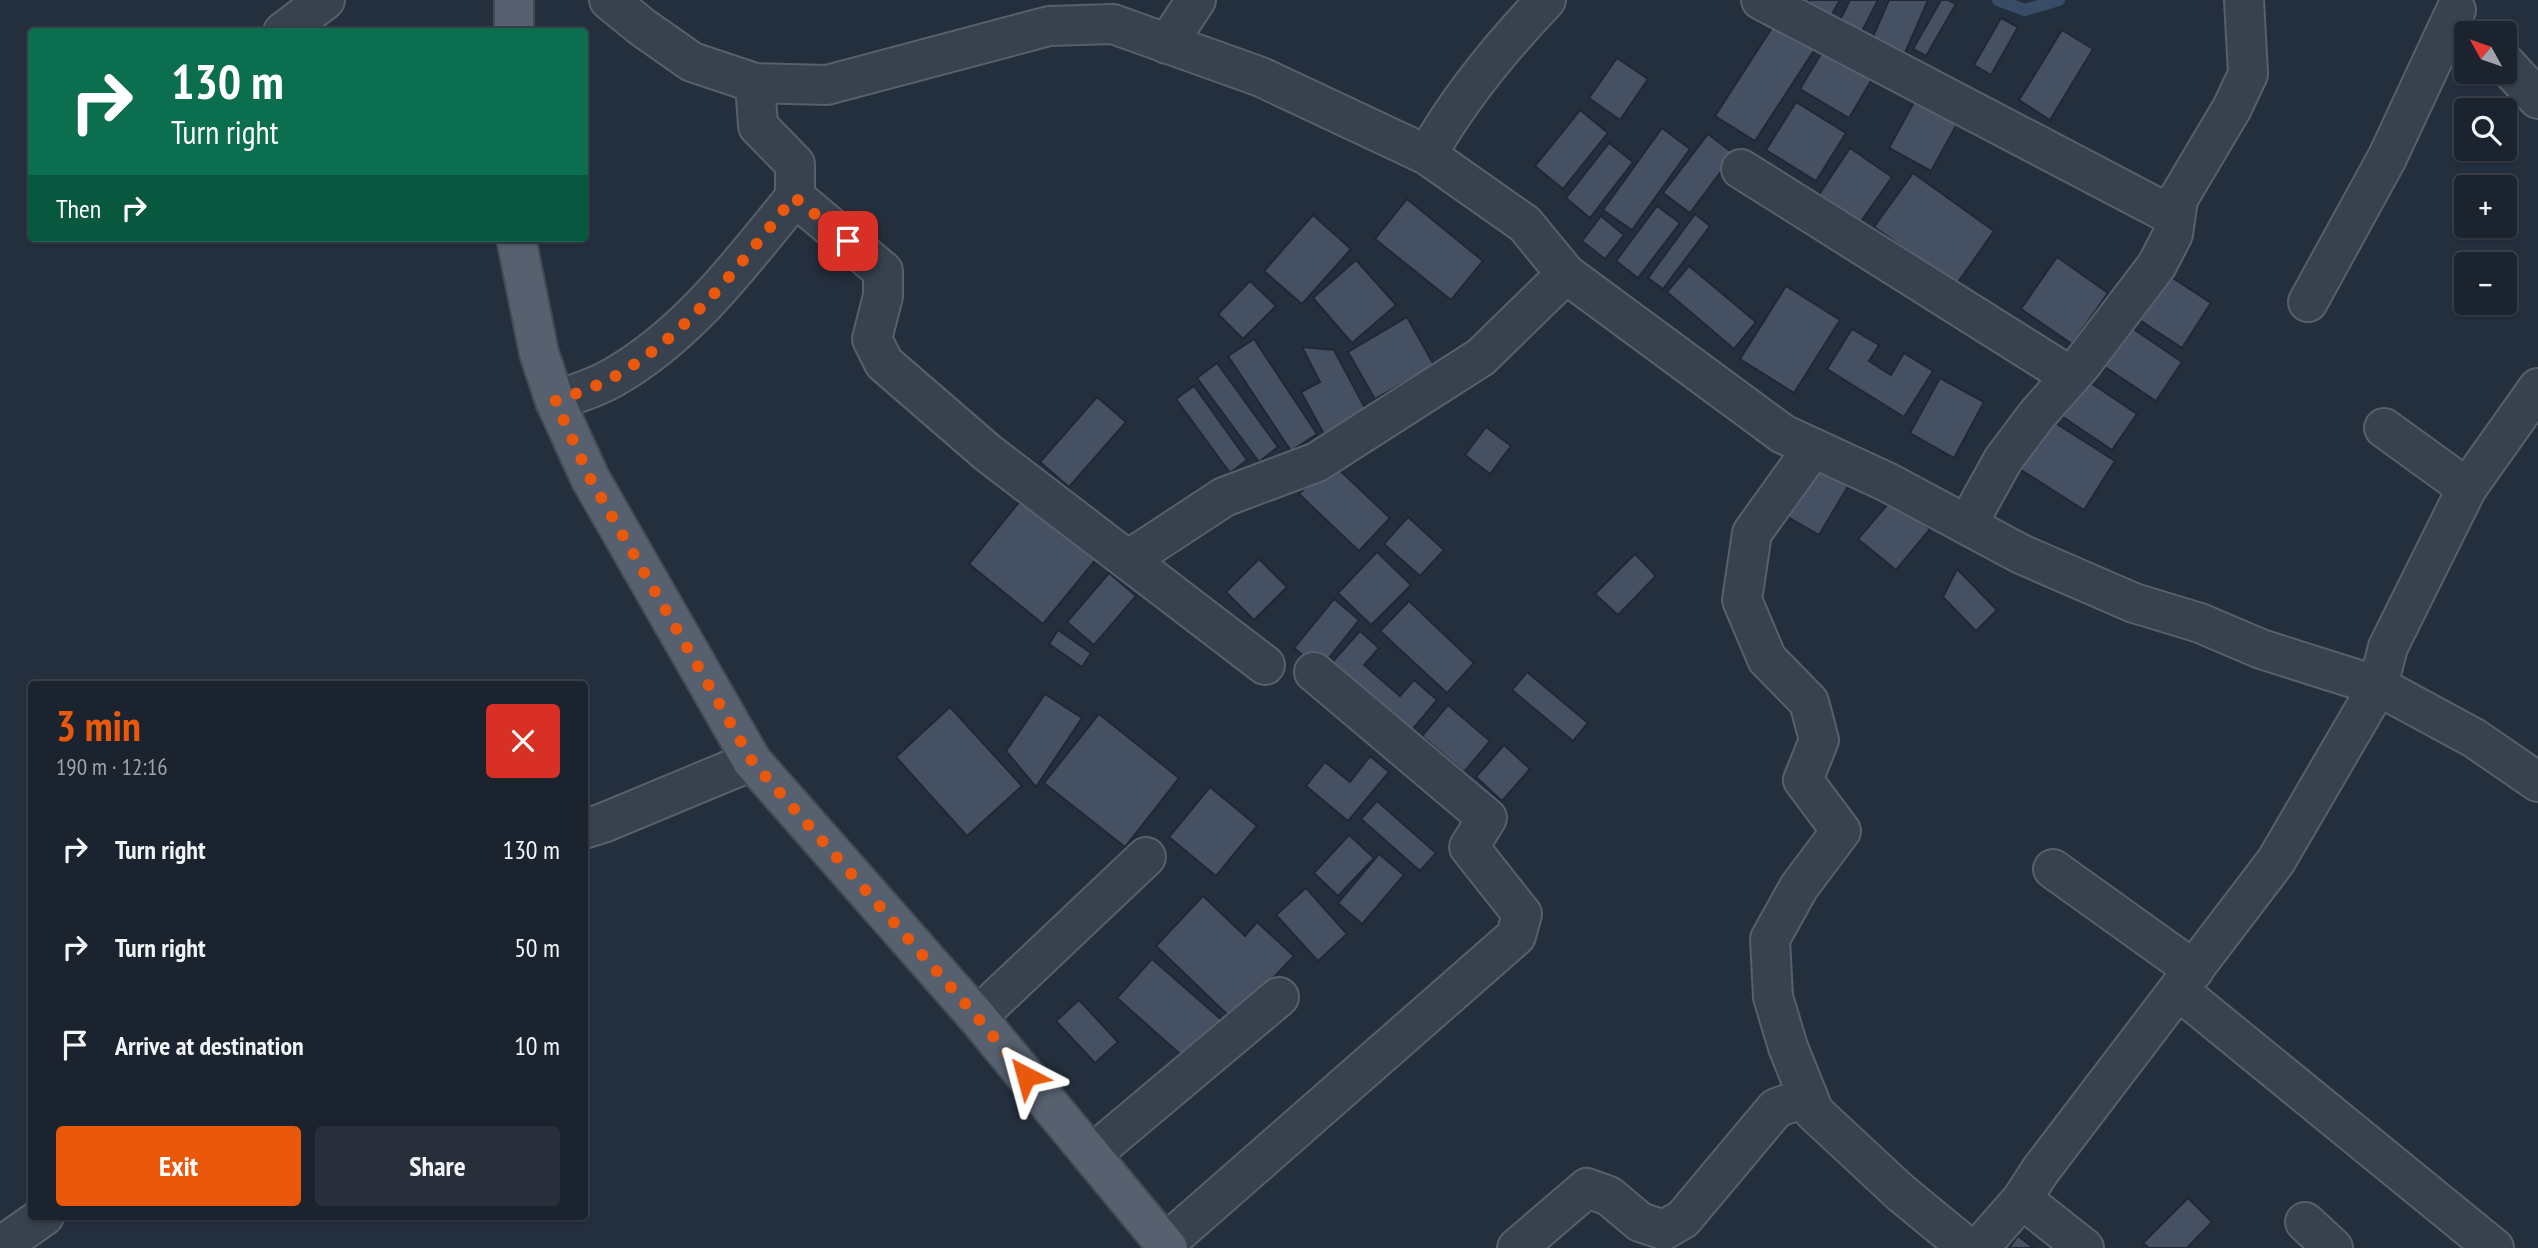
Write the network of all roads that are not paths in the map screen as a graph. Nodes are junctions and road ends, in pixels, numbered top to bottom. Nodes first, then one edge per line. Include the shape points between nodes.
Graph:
1 (325, 0) edge
2 (514, 0) edge
3 (609, 0) edge
4 (1196, 0) edge
5 (1546, 0) edge
6 (1761, 0) edge
7 (2244, 0) edge
8 (1116, 12) edge
9 (2460, 14) edge
10 (288, 28) edge
11 (514, 28) edge
12 (1167, 44) junction
13 (2517, 76) edge
14 (755, 83) junction
15 (2538, 99) edge
16 (1427, 155) junction
17 (1741, 169) dead end
18 (794, 197) junction
19 (2175, 217) junction
20 (517, 242) edge
21 (1566, 274) junction
22 (2308, 302) dead end
23 (2070, 376) junction
24 (2538, 388) edge
25 (555, 401) junction
26 (2384, 428) dead end
27 (1813, 448) junction
28 (2467, 488) junction
29 (1967, 525) junction
30 (1128, 560) junction
31 (1265, 666) dead end
32 (1314, 672) dead end
33 (2378, 686) junction
34 (752, 761) junction
35 (2538, 782) edge
36 (588, 827) edge
37 (1146, 857) dead end
38 (2053, 869) dead end
39 (2186, 980) junction
40 (1279, 997) dead end
41 (977, 1017) junction
42 (1808, 1097) junction
43 (1091, 1155) junction
44 (2022, 1199) junction
45 (38, 1220) edge
46 (2305, 1222) dead end
47 (1167, 1246) edge
48 (0, 1247) edge
49 (1517, 1248) edge
50 (1968, 1248) edge
51 (1979, 1248) edge
52 (2084, 1248) edge
53 (2333, 1248) edge
54 (2494, 1248) edge

1 - 10 street
2 - 11 main road
3 - 14 street via 692,62
4 - 12 street
5 - 16 street via 1487,66
6 - 19 street
7 - 19 street via 2248,74 2178,199
8 - 12 street
8 - 14 street via 827,85
9 - 22 street
12 - 16 street via 1261,77
13 - 15 street
14 - 18 street via 758,126 795,164
16 - 21 street via 1525,223
17 - 23 street
18 - 25 street via 722,286 665,343 613,378
18 - 30 street via 883,271 883,296 872,339 884,363 988,453
19 - 23 street via 2173,234 2157,265
20 - 25 main road via 539,354
21 - 27 street via 1783,434
21 - 30 street via 1481,357 1317,462 1224,497
23 - 29 street via 2003,460
24 - 28 street
25 - 34 main road via 590,478
26 - 28 street
27 - 29 street
27 - 42 street via 1752,533 1742,600 1767,659 1809,702 1819,740 1802,780 1841,831 1799,887 1770,939 1773,997
28 - 33 street via 2388,647
29 - 33 street via 2134,603
30 - 31 street
32 - 47 street via 1487,818 1469,847 1522,914 1516,936
33 - 35 street via 2474,738
33 - 39 street via 2276,861
34 - 36 street
34 - 41 main road
37 - 41 street
38 - 39 street
39 - 44 street
39 - 54 street
40 - 43 street
41 - 43 main road
42 - 49 street via 1776,1108 1683,1219 1664,1230 1640,1222 1609,1196 1587,1188
42 - 50 street via 1814,1112
43 - 47 main road
44 - 51 street
44 - 52 street
45 - 48 street
46 - 53 street

